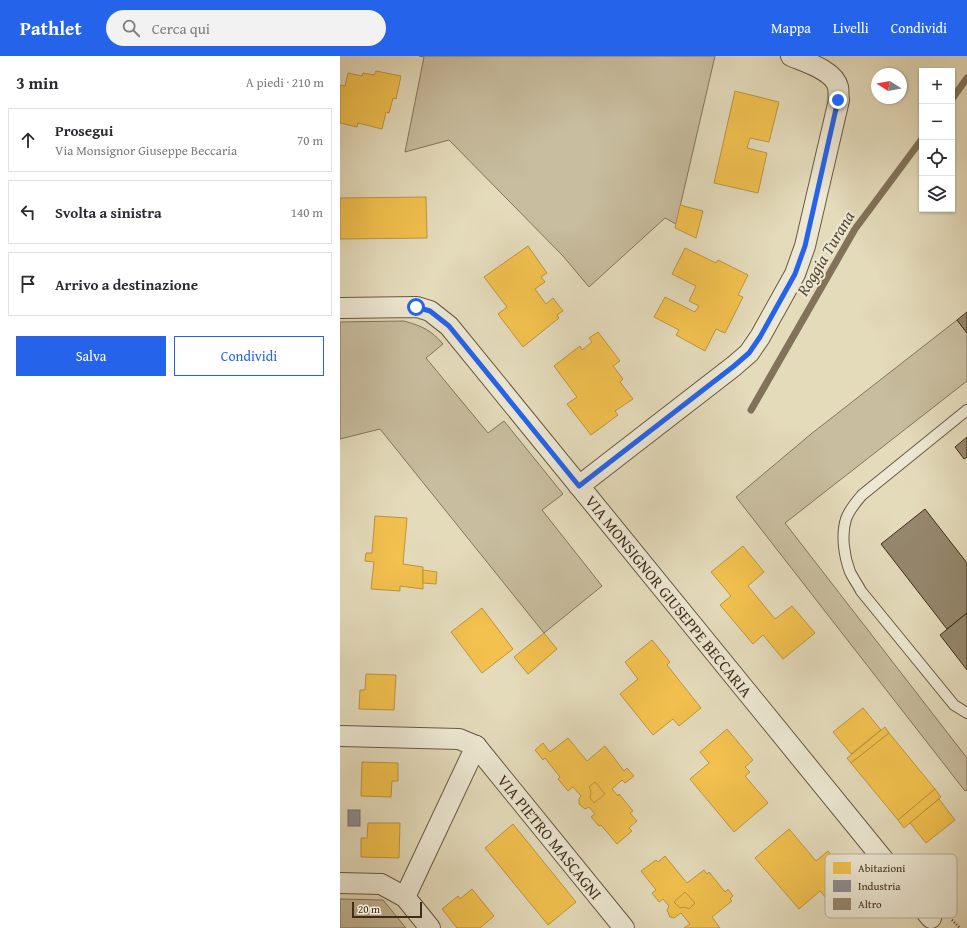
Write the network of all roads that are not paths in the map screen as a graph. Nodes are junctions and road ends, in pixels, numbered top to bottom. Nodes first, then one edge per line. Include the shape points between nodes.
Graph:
1 (791, 56) edge
2 (340, 308) edge
3 (967, 410) edge
4 (579, 486) junction
5 (967, 713) edge
6 (340, 736) edge
7 (476, 746) junction
8 (879, 854) edge
9 (340, 883) edge
10 (405, 897) junction
11 (430, 928) edge
12 (624, 928) edge

1 - 4 street via 819,68 838,86 838,100 805,246 795,274 749,353
2 - 4 street, VIA MONSIGNOR GIUSEPPE BECCARIA via 416,307 430,311 449,326
3 - 5 lane via 862,495 846,518 844,532 845,553 850,572 861,591 954,705
4 - 8 street, VIA MONSIGNOR GIUSEPPE BECCARIA
6 - 7 street via 459,739
7 - 10 street
7 - 12 street, VIA PIETRO MASCAGNI
9 - 10 street via 381,884
10 - 11 street

